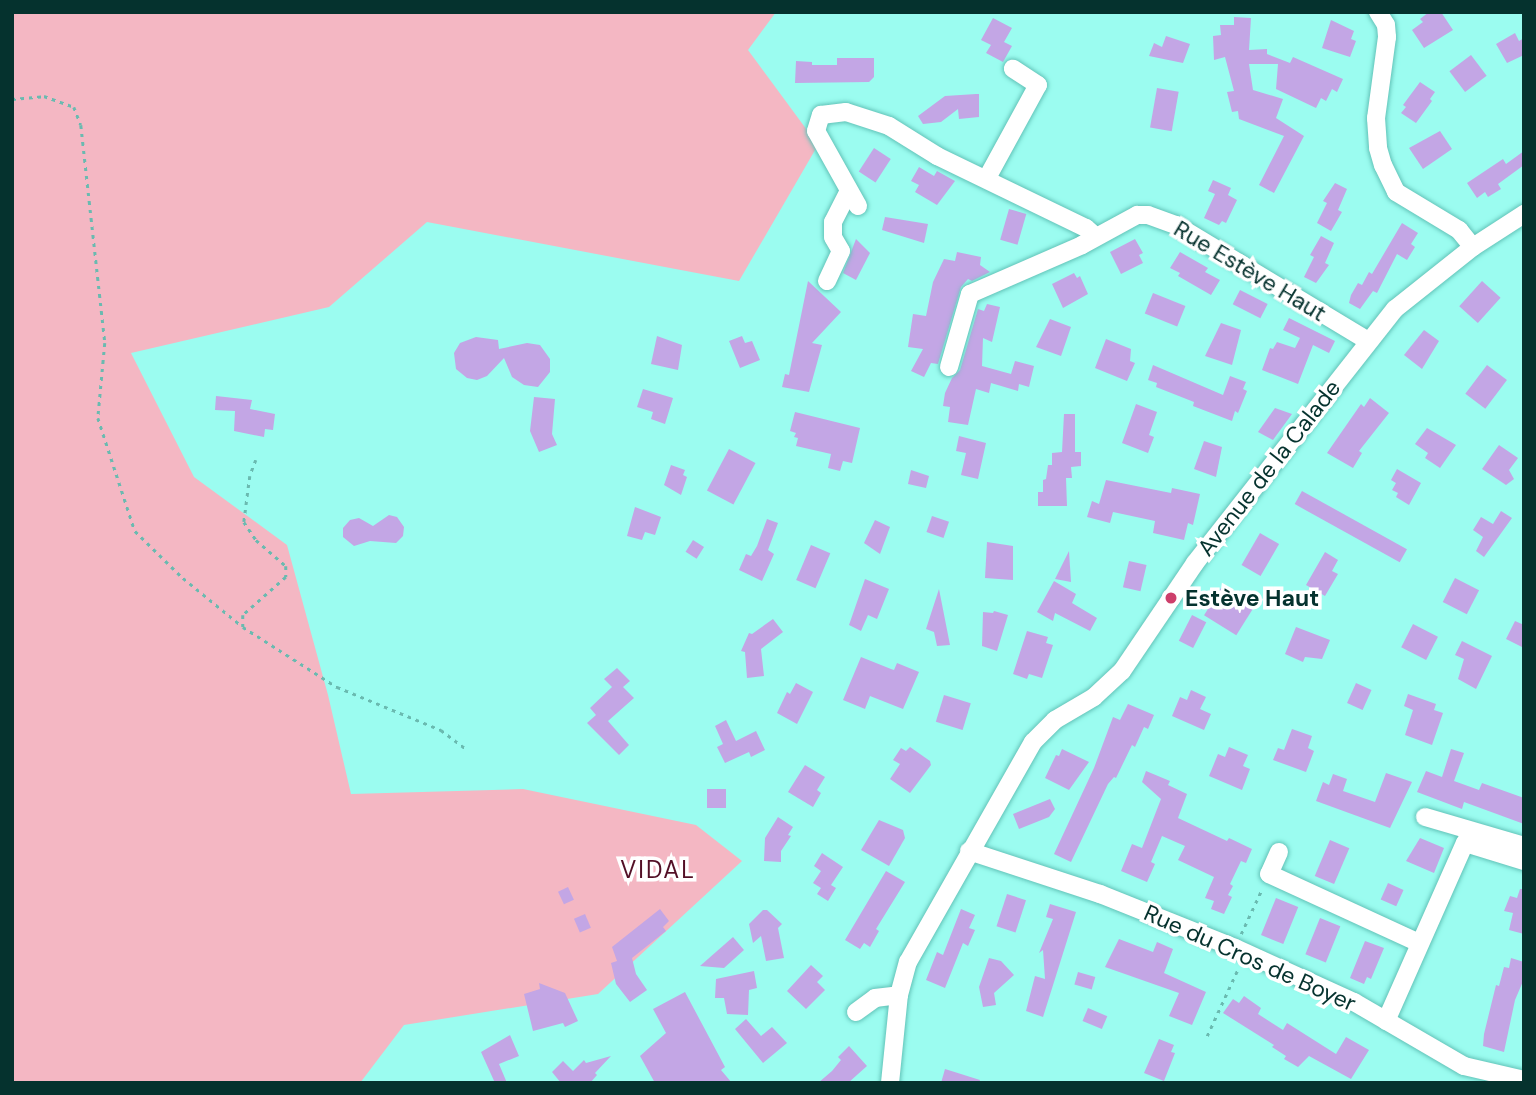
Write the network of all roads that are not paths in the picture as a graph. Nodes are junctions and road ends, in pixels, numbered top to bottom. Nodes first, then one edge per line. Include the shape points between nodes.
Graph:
1 (1378, 12) edge
2 (1013, 69) dead end
3 (987, 178) junction
4 (1524, 214) edge
5 (1096, 237) junction
6 (1473, 247) junction
7 (827, 281) dead end
8 (1368, 341) junction
9 (949, 367) dead end
10 (1425, 817) dead end
11 (1467, 836) junction
12 (1524, 846) edge
13 (969, 851) junction
14 (1279, 852) dead end
15 (1524, 861) edge
16 (1419, 943) junction
17 (899, 995) junction
18 (856, 1012) dead end
19 (1386, 1021) junction
20 (1524, 1080) edge
21 (890, 1083) edge

1 - 6 street via 1387,37 1376,118 1383,165 1396,192 1459,230
2 - 3 street via 1038,85
3 - 5 street
3 - 7 street via 864,116 846,111 821,115 816,131 854,198 833,222 833,237 841,251
4 - 6 street, Avenue de la Calade
5 - 8 street, Rue Estève Haut via 1137,215 1159,218
5 - 9 street, Rue Estève Haut via 970,294
6 - 8 street, Avenue de la Calade via 1395,309
8 - 13 street, Avenue de la Calade via 1195,564 1122,671 1033,742
10 - 11 street
11 - 12 street
11 - 15 street
11 - 16 street
13 - 17 street, Avenue de la Calade via 908,962
13 - 19 street, Rue du Cros de Boyer via 1100,894 1240,950
14 - 16 street via 1269,874
16 - 19 street
17 - 18 street via 875,998
17 - 21 street, Avenue de la Calade
19 - 20 street, Rue du Cros de Boyer via 1464,1066

